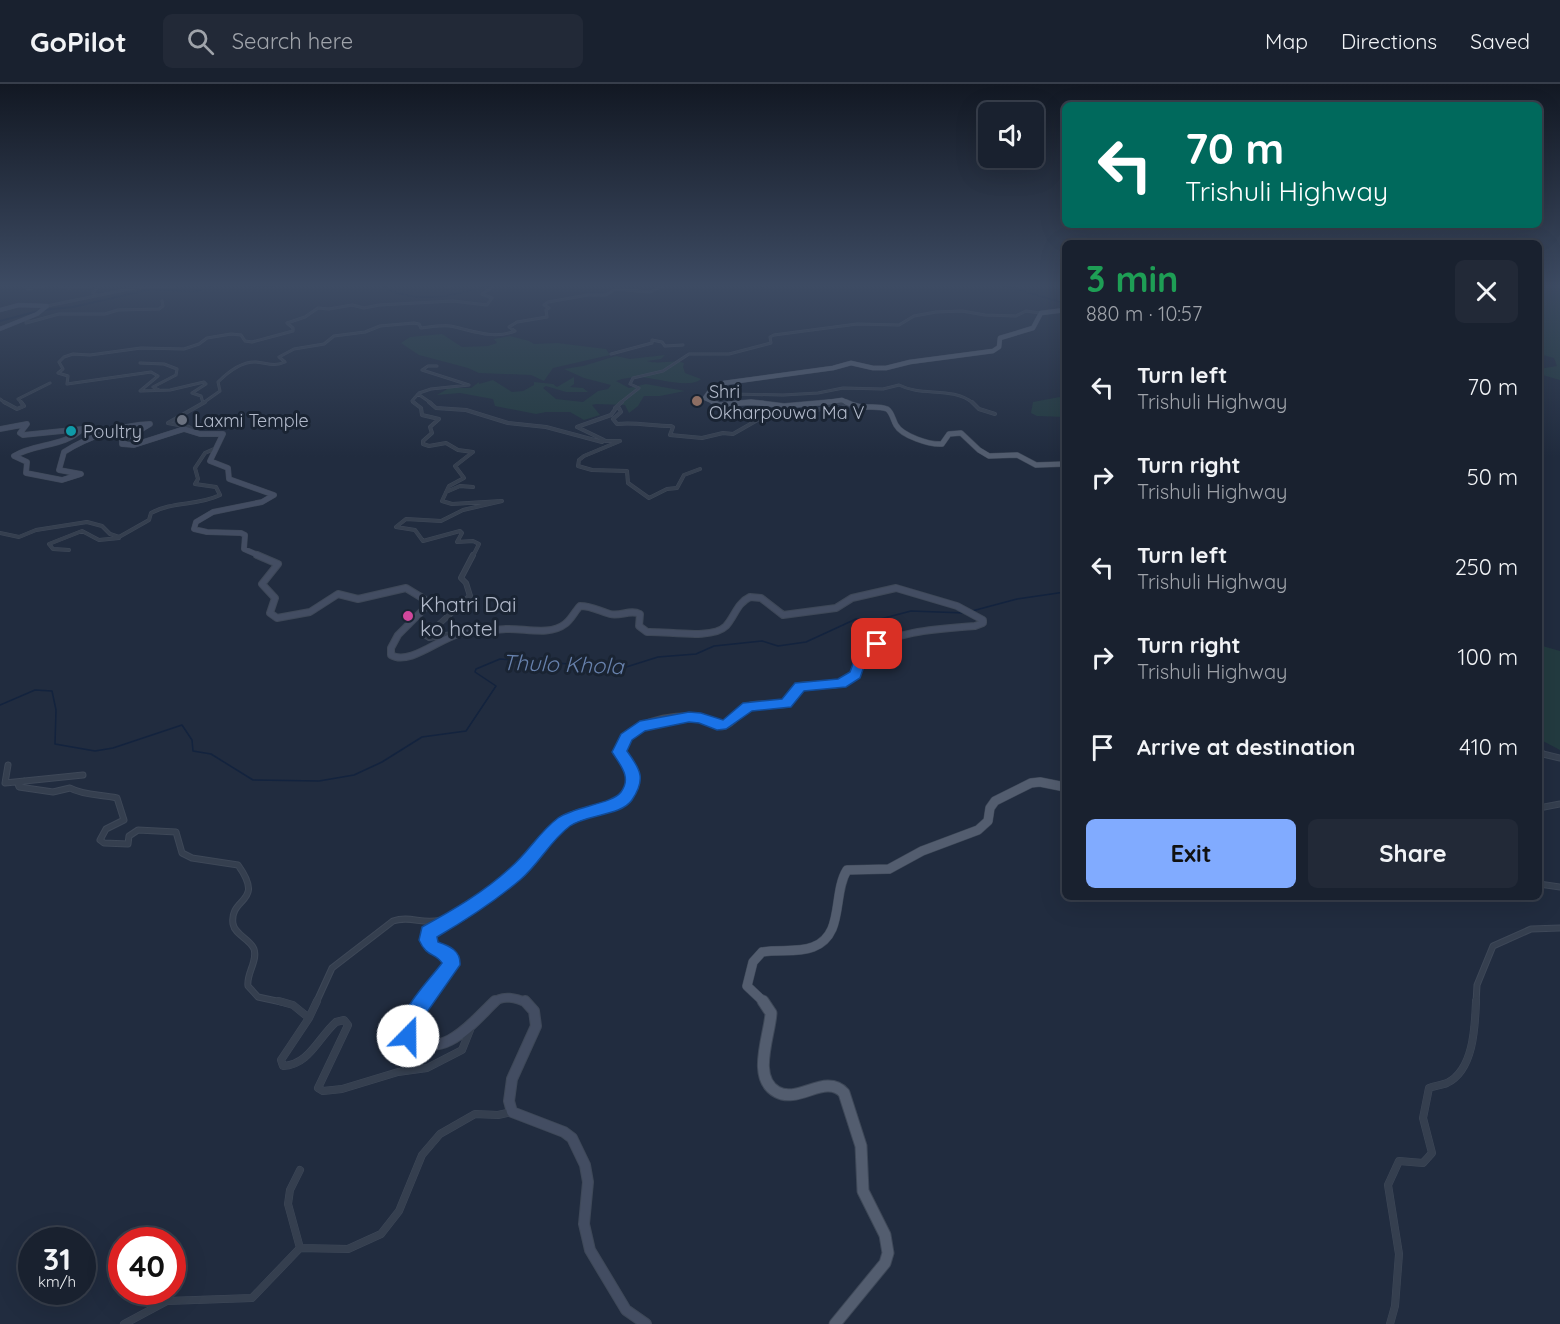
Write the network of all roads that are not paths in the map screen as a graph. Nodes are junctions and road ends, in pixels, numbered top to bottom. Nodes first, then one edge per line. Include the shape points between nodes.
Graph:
1 (201, 342) edge
2 (327, 342) edge
3 (652, 342) edge
4 (661, 342) edge
5 (771, 342) edge
6 (998, 342) edge
7 (683, 345) dead end
8 (611, 354) dead end
9 (140, 363) dead end
10 (436, 366) dead end
11 (50, 383) dead end
12 (726, 383) junction
13 (180, 388) junction
14 (420, 393) junction
15 (0, 399) edge
16 (203, 403) junction
17 (852, 406) junction
18 (615, 408) junction
19 (995, 414) dead end
20 (0, 429) edge
21 (194, 431) junction
22 (604, 441) junction
23 (214, 449) junction
24 (1062, 464) edge
25 (700, 469) dead end
26 (473, 487) dead end
27 (446, 492) junction
28 (0, 533) edge
29 (121, 536) junction
30 (69, 550) dead end
31 (460, 634) junction
32 (1542, 753) edge
33 (1560, 758) edge
34 (8, 765) dead end
35 (83, 775) dead end
36 (24, 780) junction
37 (1062, 787) edge
38 (1560, 804) edge
39 (1542, 807) edge
40 (1542, 884) edge
41 (1560, 887) edge
42 (465, 911) junction
43 (1560, 928) edge
44 (309, 1018) junction
45 (474, 1022) junction
46 (512, 1112) junction
47 (300, 1170) dead end
48 (300, 1248) junction
49 (124, 1324) edge
50 (646, 1324) edge
51 (835, 1324) edge
52 (1390, 1324) edge

1 - 13 street via 184,349 76,353 58,362 63,369 58,373 68,376 67,384 151,372 158,376 140,391
2 - 16 street via 289,351 278,359 285,362 282,364 253,362 231,371 218,382 219,393
3 - 8 street
4 - 7 street via 665,346
5 - 18 street via 736,353 689,354 660,372 633,378 630,384 639,388
6 - 12 main road via 1000,346 993,351 880,368 844,364
9 - 13 street via 177,369 176,375 153,387
10 - 14 street via 422,370 469,385 431,388
11 - 15 street via 18,399 24,406 19,410
12 - 17 main road via 710,390 706,401 719,405 752,402 784,406 839,399
12 - 19 street via 726,390 732,394 783,395 899,385 911,391 923,388 957,393 979,409
13 - 16 street via 207,383 192,393 201,396
14 - 22 street via 436,408 466,410 508,423 546,427
14 - 27 street via 412,401 421,408 422,415 439,419 430,426 432,433 423,444 446,443 473,452 455,466 464,478 451,483
16 - 21 street via 168,423
17 - 18 street via 835,402 818,410 758,419 736,433 702,438 670,435 671,426 617,424 613,419 621,412
17 - 24 main road via 886,408 897,428 930,445 940,445 949,434 961,432 987,456 1015,455 1033,465
18 - 22 street via 611,415 577,427
20 - 21 street via 22,423 27,424 22,435 82,429 14,456 27,462 26,473 62,480 81,474 60,471 64,452 96,437 144,423 150,424 122,444 134,445 184,429
21 - 23 street via 224,435
22 - 25 street via 620,441 590,453 579,460 578,466 627,471 628,483 649,498 677,488 684,475
23 - 29 street via 205,453 195,468 195,484 216,487 220,495 163,506 151,513 149,520
23 - 31 street via 210,461 228,468 231,480 274,495 262,502 213,512 196,522 194,529 241,533 245,535 244,549 278,564 262,584 275,598 270,611 273,617 310,612 338,594 358,599 406,588 424,599 427,606 398,636 390,650 393,656 410,657
26 - 27 street via 460,486
27 - 31 street via 442,501 447,503 502,501 464,510 441,521 406,519 396,527 415,530 423,541 460,531 457,542 479,544 461,578 470,596 426,636
28 - 29 street via 19,537 36,530 87,522
29 - 30 street via 99,540 82,531 50,544 53,549
31 - 42 street via 505,629 551,630 565,624 576,608 586,605 612,615 634,611 640,614 639,626 643,631 699,635 719,631 739,605 754,596 783,615 836,608 852,598 892,588 970,612 981,617 983,623 877,644 862,652 858,669 841,684 800,687 786,704 748,706 726,724 689,717 640,726 620,747 634,783 625,799 579,813 564,822 521,869
32 - 33 street
34 - 36 street via 5,783
35 - 36 street via 50,781
36 - 44 street via 19,787 52,792 70,788 81,794 117,798 124,820 101,833 104,843 128,844 129,836 138,830 176,832 182,853 238,866 249,878 250,892 233,922 255,954 247,977 249,988 262,999 288,1002 303,1009
37 - 51 main road via 1031,783 995,801 988,821 978,830 922,851 889,869 847,870 840,883 834,928 826,940 812,947 762,952 753,962 747,986 771,1013 764,1068 768,1083 782,1094 824,1087 839,1088 847,1095 861,1144 863,1192 889,1242 885,1263
38 - 39 street
40 - 41 street
42 - 44 street via 429,923 411,917 393,921 332,968
42 - 45 street via 438,925 427,936 432,947 452,960 409,1022 408,1036 418,1043 436,1045 456,1038
43 - 52 street via 1531,929 1493,946 1477,985 1475,1039 1461,1070 1449,1082 1430,1088 1423,1118 1432,1153 1423,1163 1399,1161 1388,1185 1399,1254
44 - 45 street via 281,1060 283,1066 294,1064 313,1050 333,1024 344,1020 348,1025 318,1088 329,1092 398,1072 427,1068 452,1056 462,1050
45 - 46 street via 497,999 526,1000 534,1009 536,1026 510,1081 508,1097
46 - 48 street via 475,1114 440,1134 422,1155 399,1211 381,1234 348,1249
46 - 50 street via 572,1138 588,1182 584,1224 590,1250 626,1310
47 - 48 street via 287,1200 288,1216 300,1237
48 - 49 street via 252,1298 167,1301

